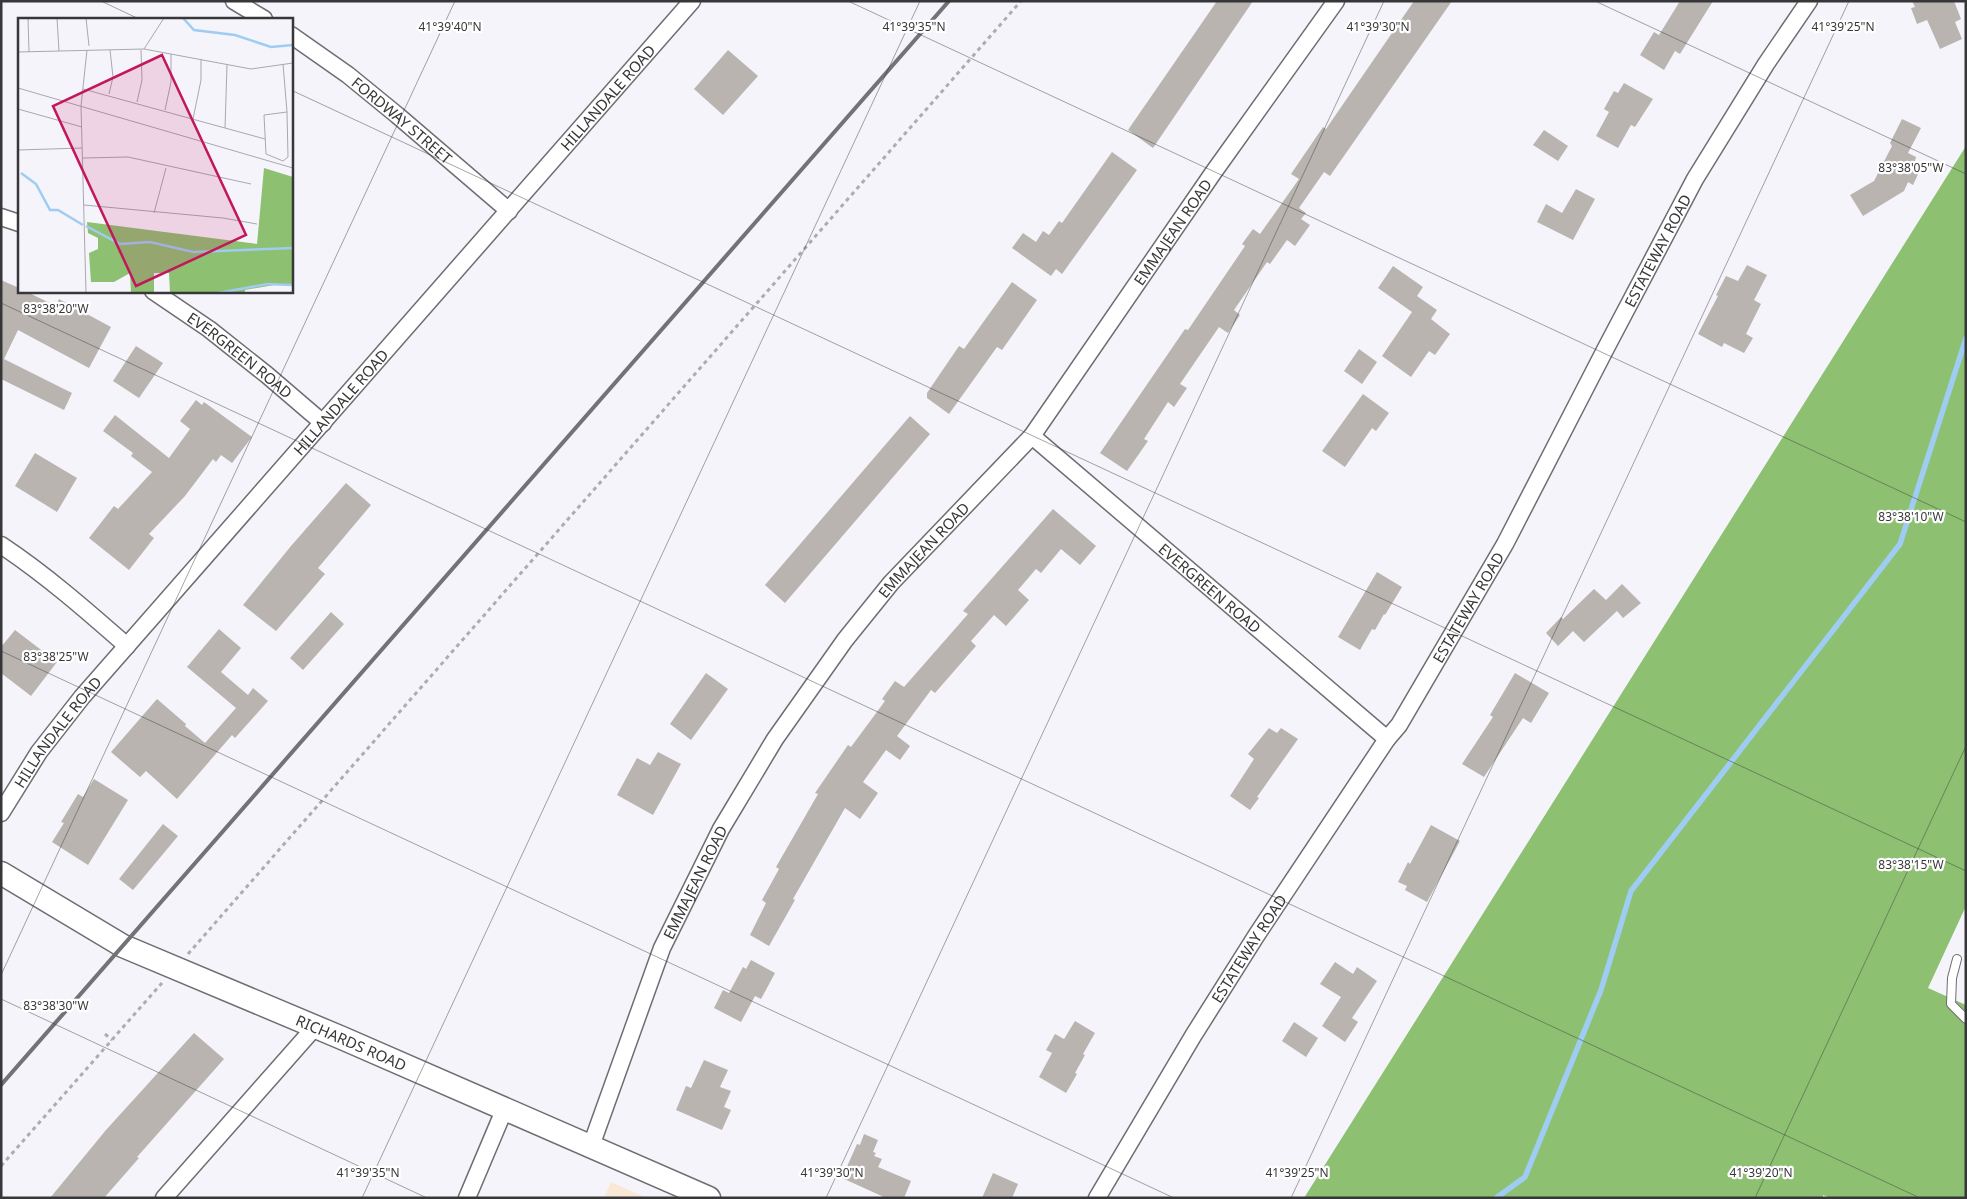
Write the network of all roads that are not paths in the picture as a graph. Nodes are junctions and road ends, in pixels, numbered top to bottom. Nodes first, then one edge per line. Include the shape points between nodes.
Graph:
1 (234, 1) edge
2 (692, 1) edge
3 (1336, 1) edge
4 (1809, 1) edge
5 (262, 18) edge
6 (292, 36) edge
7 (509, 211) junction
8 (1, 217) edge
9 (18, 223) edge
10 (154, 292) edge
11 (323, 424) junction
12 (1032, 436) junction
13 (1, 545) edge
14 (127, 646) junction
15 (1387, 740) junction
16 (1, 813) edge
17 (1, 873) edge
18 (1957, 959) dead end
19 (1966, 1018) edge
20 (315, 1026) junction
21 (505, 1108) junction
22 (591, 1146) junction
23 (164, 1198) edge
24 (467, 1198) edge
25 (709, 1198) edge
26 (1097, 1198) edge

1 - 5 street
2 - 7 street, HILLANDALE ROAD
3 - 12 street, EMMAJEAN ROAD
4 - 15 street, ESTATEWAY ROAD via 1698,174 1505,544 1399,726
6 - 7 street, FORDWAY STREET via 348,75
7 - 11 street, HILLANDALE ROAD
8 - 9 street
10 - 11 street, EVERGREEN ROAD via 209,329
11 - 14 street, HILLANDALE ROAD
12 - 15 street, EVERGREEN ROAD
12 - 22 street, EMMAJEAN ROAD via 891,583 845,640 775,739 721,829 662,948
13 - 14 street via 30,564
14 - 16 street, HILLANDALE ROAD via 39,752
15 - 26 street, ESTATEWAY ROAD via 1256,936
17 - 20 street, RICHARDS ROAD via 123,946
18 - 19 lane via 1951,1004
20 - 21 street, RICHARDS ROAD
20 - 23 street
21 - 22 street, RICHARDS ROAD
21 - 24 street
22 - 25 street, RICHARDS ROAD

